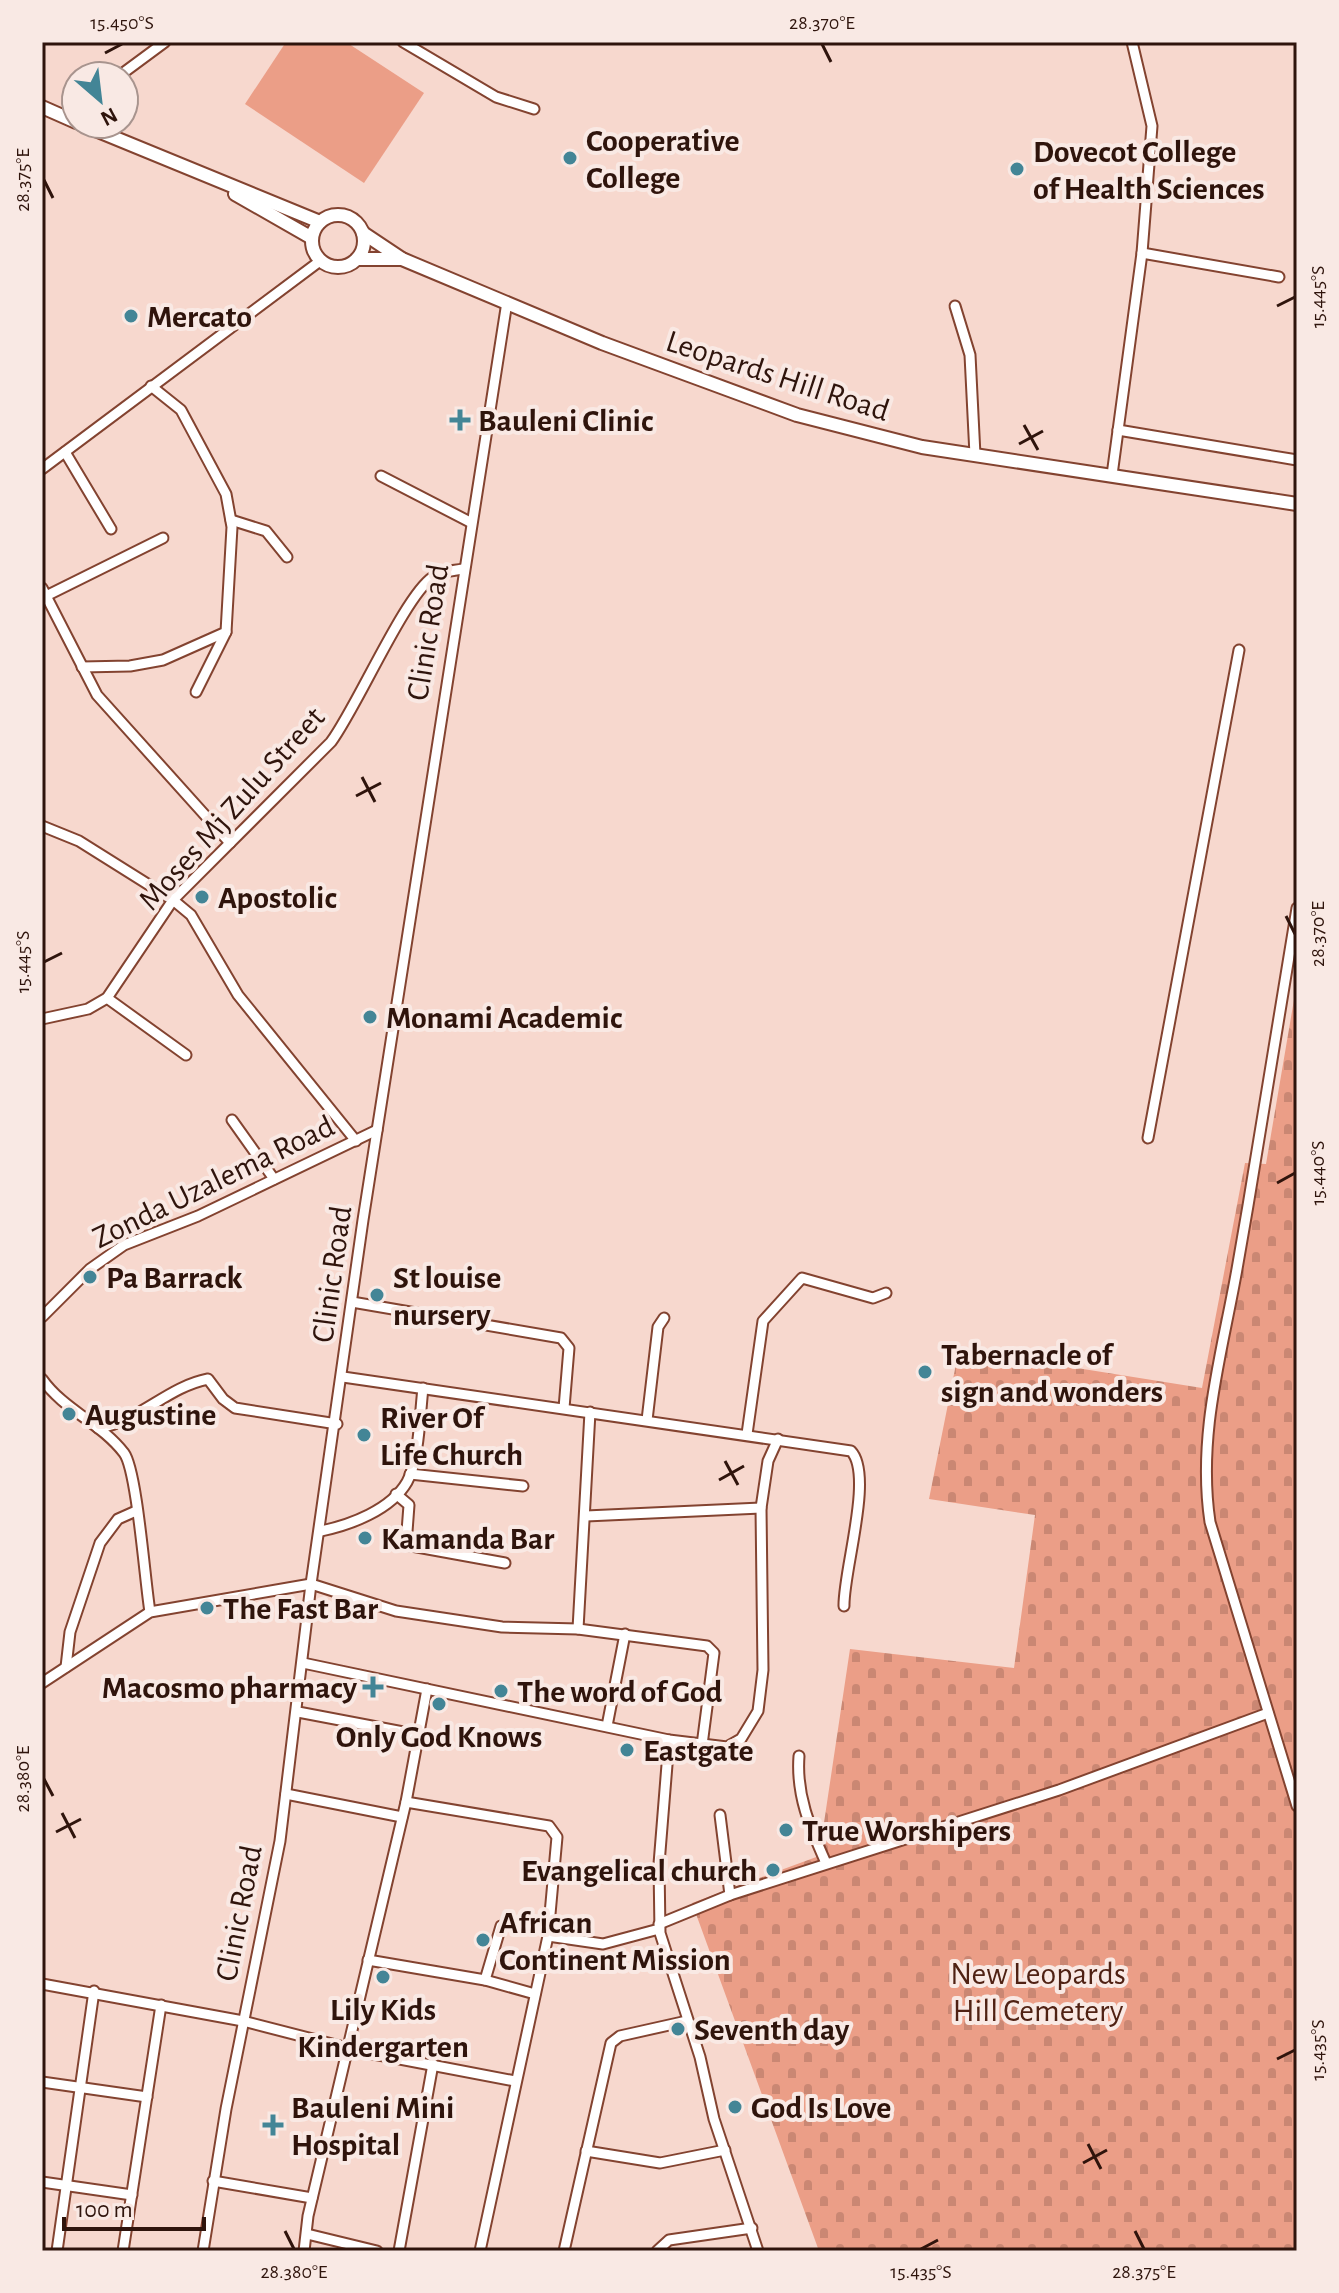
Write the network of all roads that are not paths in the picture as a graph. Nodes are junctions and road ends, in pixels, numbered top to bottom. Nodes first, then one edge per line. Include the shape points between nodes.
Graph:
1 (165, 42) edge
2 (403, 42) edge
3 (1132, 42) edge
4 (140, 60) edge
5 (534, 109) dead end
6 (127, 140) edge
7 (209, 176) junction
8 (320, 222) junction
9 (363, 233) junction
10 (312, 238) junction
11 (1142, 253) junction
12 (357, 259) junction
13 (402, 259) junction
14 (320, 261) junction
15 (1279, 277) dead end
16 (507, 302) junction
17 (955, 306) dead end
18 (151, 386) junction
19 (1118, 430) junction
20 (65, 452) junction
21 (975, 455) junction
22 (1297, 460) edge
23 (42, 469) edge
24 (1112, 475) junction
25 (381, 476) dead end
26 (1297, 504) edge
27 (231, 520) junction
28 (470, 522) junction
29 (111, 529) dead end
30 (163, 538) dead end
31 (287, 557) dead end
32 (463, 569) junction
33 (44, 592) edge
34 (226, 632) junction
35 (1239, 650) dead end
36 (82, 667) junction
37 (196, 692) dead end
38 (42, 826) edge
39 (230, 843) junction
40 (173, 900) junction
41 (1297, 908) edge
42 (107, 998) junction
43 (42, 1019) edge
44 (186, 1055) dead end
45 (232, 1120) dead end
46 (377, 1130) junction
47 (1148, 1138) dead end
48 (356, 1141) junction
49 (274, 1179) junction
50 (886, 1293) dead end
51 (352, 1302) junction
52 (42, 1317) edge
53 (664, 1318) dead end
54 (343, 1377) junction
55 (42, 1379) edge
56 (423, 1388) junction
57 (564, 1408) junction
58 (590, 1412) junction
59 (647, 1420) junction
60 (337, 1424) junction
61 (98, 1428) junction
62 (747, 1434) junction
63 (778, 1439) junction
64 (410, 1474) junction
65 (523, 1486) dead end
66 (396, 1494) junction
67 (761, 1508) junction
68 (136, 1511) junction
69 (586, 1516) junction
70 (321, 1531) junction
71 (505, 1563) dead end
72 (311, 1584) junction
73 (844, 1606) dead end
74 (150, 1612) junction
75 (578, 1629) junction
76 (625, 1634) junction
77 (303, 1663) junction
78 (66, 1667) junction
79 (42, 1683) edge
80 (427, 1689) junction
81 (298, 1712) junction
82 (1268, 1713) junction
83 (607, 1726) junction
84 (419, 1735) junction
85 (669, 1740) junction
86 (702, 1745) junction
87 (799, 1756) dead end
88 (286, 1794) junction
89 (406, 1802) junction
90 (1297, 1806) edge
91 (720, 1815) dead end
92 (402, 1817) junction
93 (826, 1863) junction
94 (730, 1895) junction
95 (501, 1926) dead end
96 (659, 1926) junction
97 (548, 1936) junction
98 (368, 1960) junction
99 (485, 1980) junction
100 (42, 1984) edge
101 (94, 1991) junction
102 (535, 1994) junction
103 (161, 2005) junction
104 (243, 2021) junction
105 (687, 2021) junction
106 (349, 2049) junction
107 (433, 2064) junction
108 (515, 2081) junction
109 (42, 2082) edge
110 (80, 2087) junction
111 (147, 2097) junction
112 (725, 2150) junction
113 (586, 2151) junction
114 (213, 2181) junction
115 (42, 2182) edge
116 (67, 2185) junction
117 (132, 2195) junction
118 (312, 2198) junction
119 (752, 2228) junction
120 (307, 2234) junction
121 (57, 2251) edge
122 (123, 2251) edge
123 (203, 2251) edge
124 (304, 2251) edge
125 (377, 2251) edge
126 (399, 2251) edge
127 (480, 2251) edge
128 (564, 2251) edge
129 (657, 2251) edge
130 (758, 2251) edge

1 - 4 street
2 - 5 street via 496,97
3 - 11 street via 1152,126
6 - 7 main road
7 - 8 main road
7 - 10 main road
8 - 9 main road via 345,216
8 - 10 main road
9 - 12 main road
9 - 13 main road, Leopards Hill Road
10 - 14 main road
11 - 15 street
11 - 19 street
12 - 13 main road, Leopards Hill Road
12 - 14 main road via 342,267
13 - 16 main road, Leopards Hill Road
14 - 18 street
16 - 21 main road, Leopards Hill Road via 769,407 903,443
16 - 28 street, Clinic Road
17 - 21 street via 970,355
18 - 20 street
18 - 27 street via 181,410 226,494
19 - 22 street
19 - 24 street
20 - 23 street
20 - 29 street
21 - 24 main road, Leopards Hill Road
24 - 26 main road, Leopards Hill Road
25 - 28 street
27 - 31 street via 266,531
27 - 34 street
28 - 32 street, Clinic Road
30 - 33 street
32 - 39 street, Moses Mj Zulu Street via 426,582 331,742
32 - 46 street, Clinic Road
33 - 36 street
34 - 36 street via 163,660
34 - 37 street
35 - 47 street
36 - 39 street via 111,713
38 - 40 street via 79,841
39 - 40 street, Moses Mj Zulu Street
40 - 42 street, Moses Mj Zulu Street
40 - 48 street via 200,927 238,995
41 - 82 street via 1206,1448 1210,1522
42 - 43 street via 88,1009
42 - 44 street
45 - 49 street
46 - 48 street, Zonda Uzalema Road
46 - 51 street, Clinic Road
48 - 49 street, Zonda Uzalema Road
49 - 52 street, Zonda Uzalema Road via 124,1245 90,1269
50 - 62 street via 873,1298 802,1278 763,1321
51 - 54 street, Clinic Road
51 - 57 street via 561,1338 569,1348
53 - 59 street via 658,1327
54 - 56 street
54 - 60 street, Clinic Road
55 - 61 street via 67,1407
56 - 57 street
56 - 64 street
57 - 58 street
58 - 59 street
58 - 69 street
59 - 62 street
60 - 61 street via 235,1408 208,1379 152,1403 124,1422
60 - 70 street, Clinic Road
61 - 68 street via 129,1461
62 - 63 street
63 - 67 street via 768,1461
63 - 73 street via 845,1450 857,1458
64 - 65 street
64 - 66 street
66 - 70 street via 357,1522
66 - 71 street via 409,1505 406,1545
67 - 69 street
67 - 86 street via 763,1670 758,1711 741,1739 727,1747
68 - 74 street
68 - 78 street via 118,1519 100,1543 70,1632
69 - 75 street
70 - 72 street, Clinic Road
72 - 74 street
72 - 75 street via 396,1611 502,1627
72 - 77 street, Clinic Road
74 - 78 street
75 - 76 street
76 - 83 street
76 - 86 street via 711,1649
77 - 80 street
77 - 81 street, Clinic Road
78 - 79 street
80 - 83 street
80 - 84 street
81 - 84 street
81 - 88 street, Clinic Road
82 - 90 street
82 - 93 street via 1059,1790
83 - 85 street
84 - 89 street
85 - 86 street
85 - 96 street
87 - 93 street via 800,1795
88 - 92 street
88 - 104 street, Clinic Road
89 - 92 street
89 - 97 street via 554,1830
91 - 94 street
92 - 98 street
93 - 94 street
94 - 96 street
95 - 99 street
96 - 97 street via 603,1944
96 - 105 street
97 - 102 street
98 - 99 street
98 - 106 street
99 - 102 street
100 - 101 street
101 - 103 street
101 - 110 street
102 - 108 street
103 - 104 street
103 - 111 street
104 - 106 street
104 - 114 street, Clinic Road
105 - 112 street
105 - 113 street via 614,2039
106 - 107 street
106 - 118 street
107 - 108 street
107 - 126 street
108 - 127 street
109 - 110 street
110 - 111 street
110 - 116 street
111 - 117 street
112 - 113 street via 660,2163
112 - 119 street
113 - 128 street
114 - 118 street
114 - 123 street, Clinic Road
115 - 116 street
116 - 117 street
116 - 121 street
117 - 122 street
118 - 120 street
119 - 129 street via 669,2240
119 - 130 street
120 - 124 street
120 - 125 street

